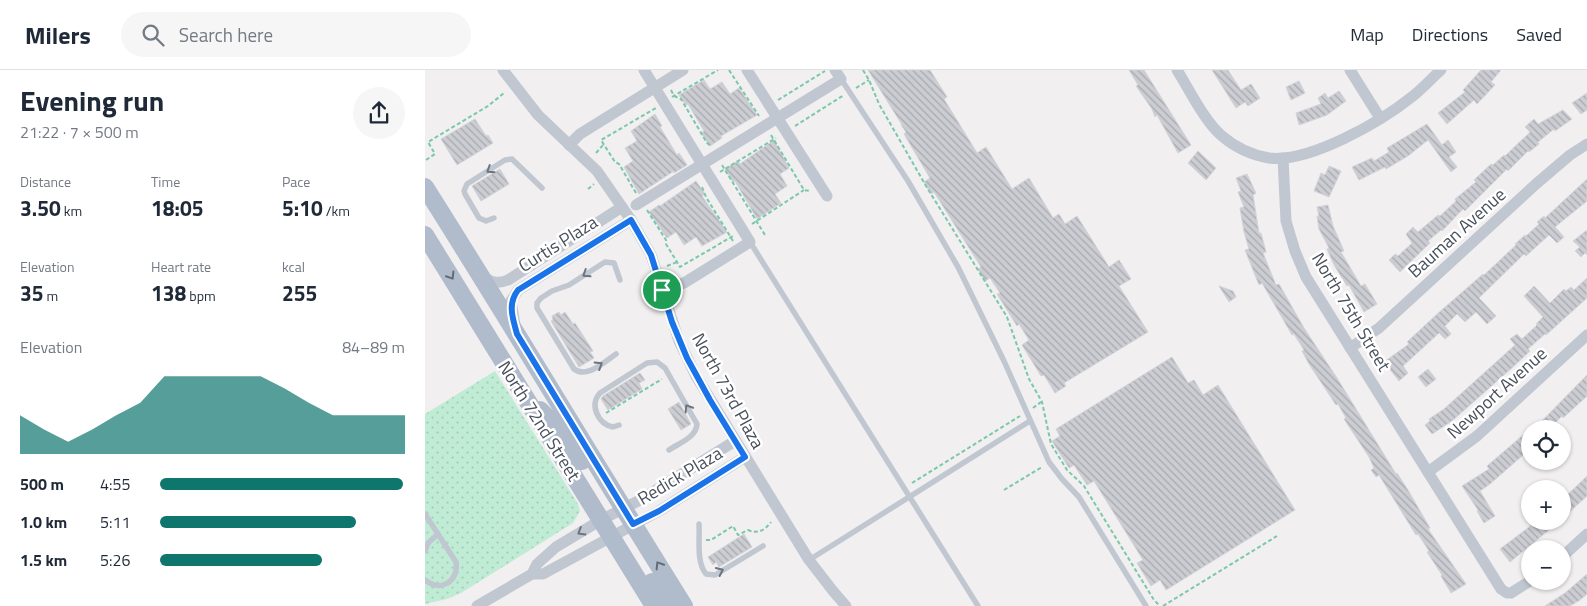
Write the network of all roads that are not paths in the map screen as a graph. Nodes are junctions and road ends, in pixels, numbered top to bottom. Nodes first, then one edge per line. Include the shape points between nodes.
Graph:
1 (503, 70) edge
2 (644, 70) edge
3 (683, 70) edge
4 (747, 70) edge
5 (1177, 70) edge
6 (1350, 70) edge
7 (1441, 70) edge
8 (838, 74) edge
9 (655, 87) junction
10 (778, 118) junction
11 (1380, 118) junction
12 (1587, 144) edge
13 (569, 145) junction
14 (1283, 158) junction
15 (703, 164) junction
16 (425, 187) edge
17 (542, 188) dead end
18 (827, 196) dead end
19 (637, 200) road end
20 (425, 202) edge
21 (622, 207) junction
22 (494, 218) dead end
23 (631, 220) junction
24 (453, 231) junction
25 (425, 235) edge
26 (750, 242) junction
27 (479, 274) junction
28 (620, 280) dead end
29 (662, 290) junction
30 (517, 334) junction
31 (1587, 335) edge
32 (1350, 348) junction
33 (616, 354) dead end
34 (1030, 421) junction
35 (619, 425) dead end
36 (735, 441) junction
37 (669, 450) dead end
38 (745, 457) junction
39 (1428, 472) junction
40 (908, 496) junction
41 (425, 514) edge
42 (613, 514) junction
43 (699, 524) dead end
44 (621, 531) junction
45 (438, 534) junction
46 (1587, 534) edge
47 (763, 546) dead end
48 (1571, 549) edge
49 (425, 550) edge
50 (809, 560) junction
51 (532, 574) junction
52 (425, 580) edge
53 (1521, 587) edge
54 (477, 606) edge
55 (654, 606) edge
56 (669, 606) edge
57 (684, 606) edge
58 (846, 606) edge
59 (978, 606) edge
60 (1146, 606) edge

1 - 13 street, North 73rd Plaza via 538,115
2 - 9 street
3 - 9 street
4 - 10 street
5 - 14 street via 1221,135 1243,151
6 - 11 street
7 - 11 street via 1413,96
8 - 10 street
8 - 34 lane via 904,174 958,267
9 - 13 street via 580,134
9 - 15 street
10 - 15 street
10 - 18 street
11 - 14 street via 1352,135 1297,157
12 - 32 street, Bauman Avenue via 1536,184 1379,328
13 - 21 street, North 73rd Plaza via 597,171
14 - 32 street, North 75th Street via 1285,212 1295,251 1306,277
15 - 19 street
15 - 26 street
16 - 24 main road, North 72nd Street
17 -> 22 lane via 512,159 505,160 467,184 465,194 479,218 486,221
20 - 24 main road
21 - 23 street, North 73rd Plaza
21 - 27 street, Curtis Plaza via 508,280 494,283
23 - 29 street, North 73rd Plaza via 651,255
23 - 30 street, Curtis Plaza via 518,290 511,301
24 - 27 main road, North 72nd Street
25 -> 42 main road, North 72nd Street via 522,392
26 - 29 street via 684,283
26 - 40 lane
27 - 30 main road, North 72nd Street
28 -> 33 lane via 613,263 605,262 537,303 573,369 587,372
29 - 36 street, North 73rd Plaza via 687,358
30 - 42 main road, North 72nd Street via 581,437
31 - 39 street, Newport Avenue via 1477,436
32 - 39 street, North 75th Street
34 - 40 lane
34 - 60 lane via 1049,462 1079,497
37 -> 35 lane via 693,435 697,428 661,364 647,363 595,398 594,406 603,423 613,428
36 - 38 street, North 73rd Plaza
36 - 42 street, Redick Plaza
38 - 44 street, Redick Plaza
38 - 50 street, North 73rd Plaza
39 - 53 street, North 75th Street via 1501,589 1511,593
40 - 50 lane
40 - 59 lane
41 - 45 lane
42 - 44 main road, North 72nd Street
42 - 44 main road via 609,523
42 -> 51 street, Redick Plaza via 556,547 537,564
43 -> 47 lane via 701,566 706,574 721,572
44 - 51 street, Redick Plaza via 543,574
44 - 55 main road, North 72nd Street
44 - 56 main road
57 -> 44 main road, North 72nd Street
45 - 49 lane
45 - 52 lane via 456,562 457,571 446,584 437,586
46 - 48 street
50 - 58 street, North 73rd Plaza
51 - 54 street

